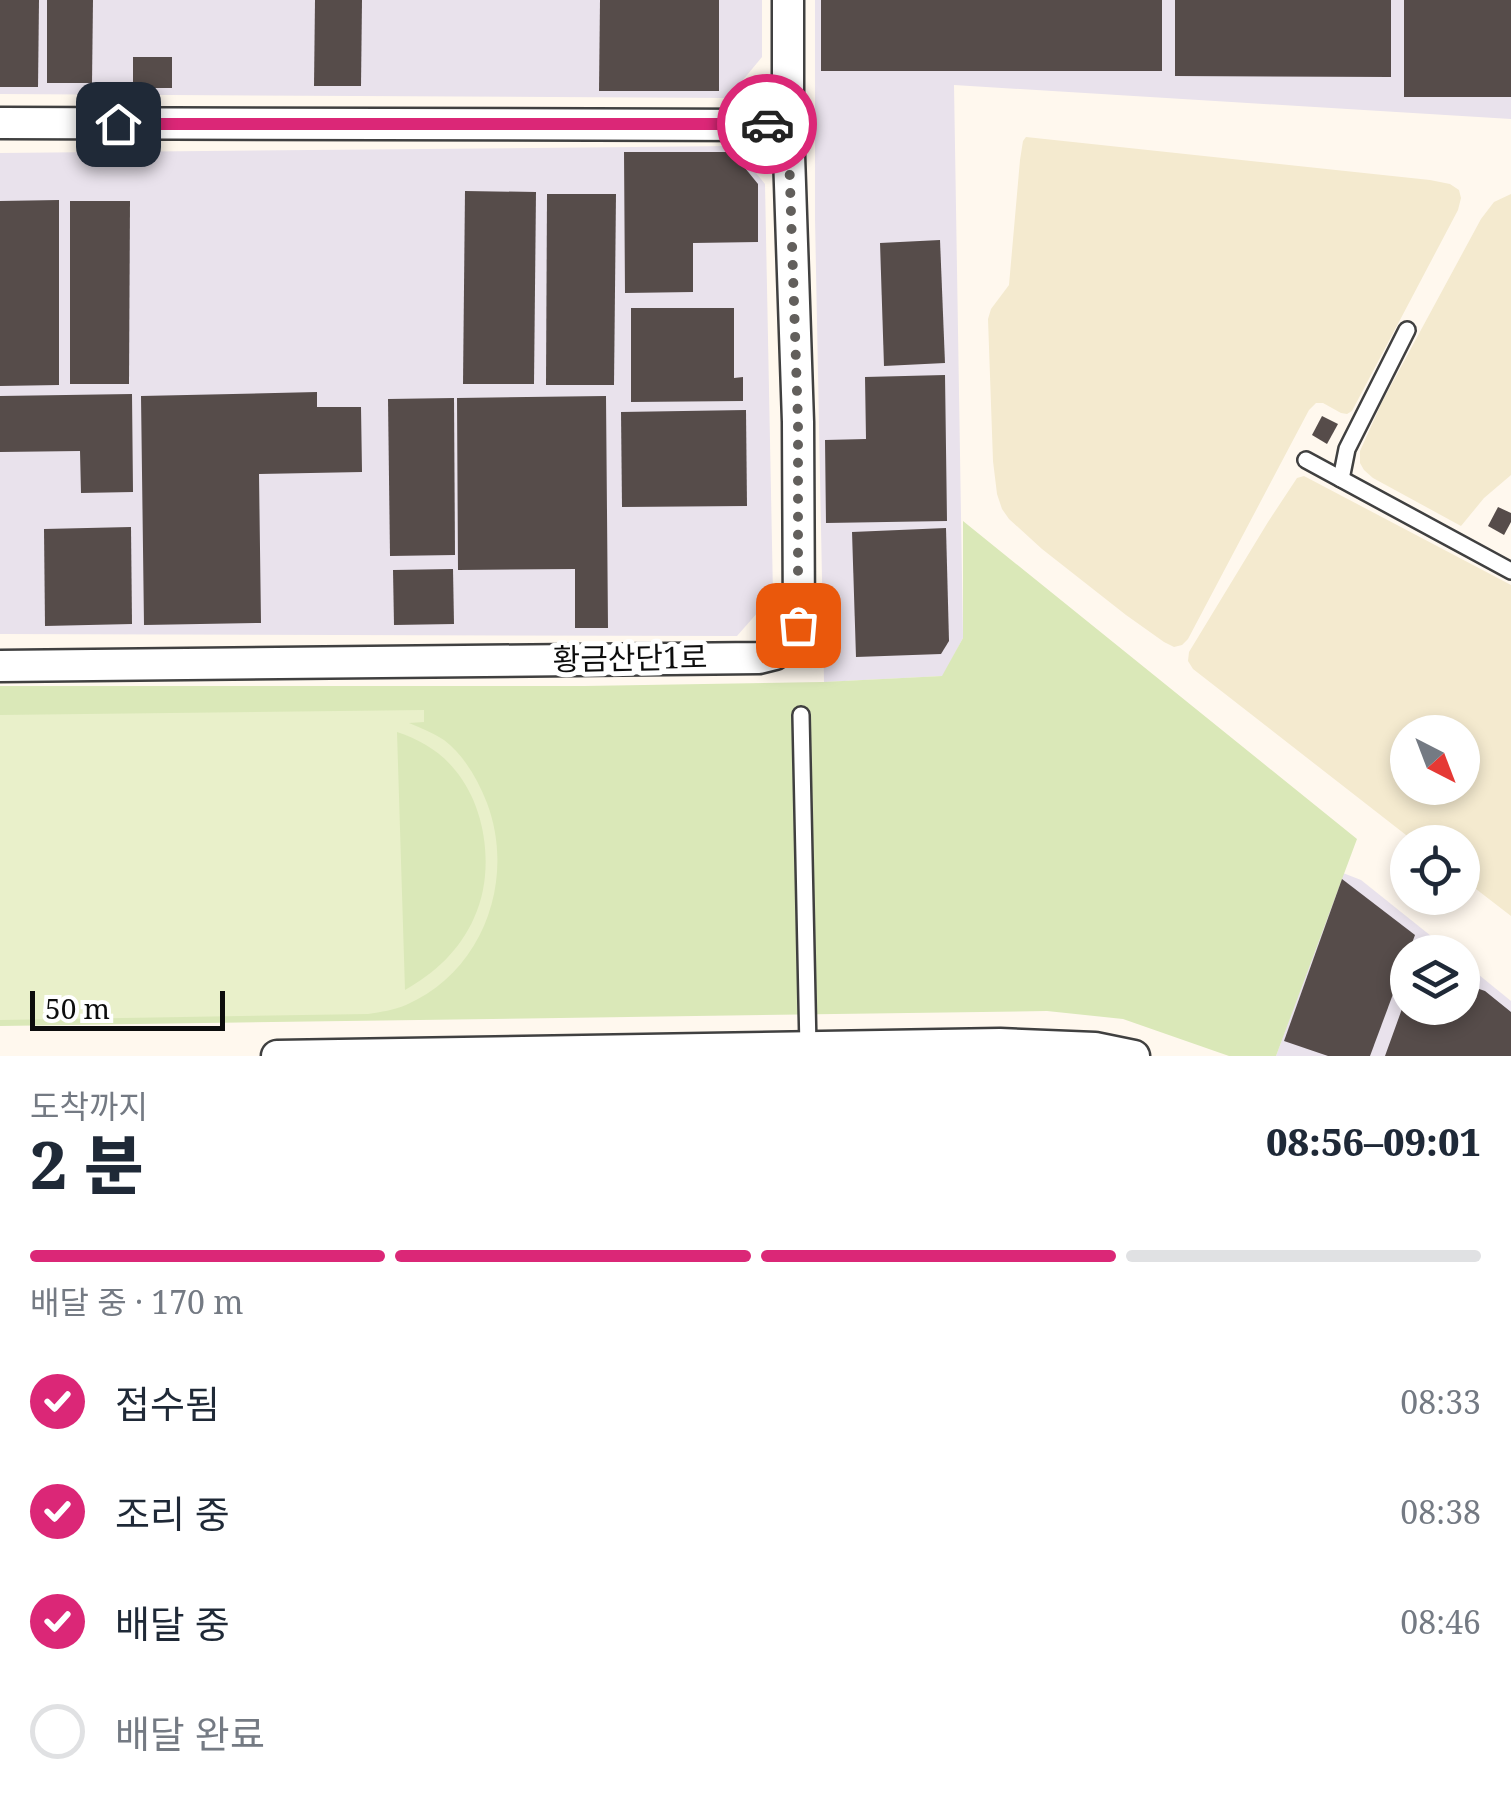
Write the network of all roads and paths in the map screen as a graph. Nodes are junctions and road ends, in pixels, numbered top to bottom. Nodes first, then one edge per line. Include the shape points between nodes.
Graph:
1 (788, 0) edge
2 (0, 123) edge
3 (788, 124) junction
4 (1407, 330) dead end
5 (1306, 460) dead end
6 (1341, 479) junction
7 (1511, 570) edge
8 (0, 666) edge
9 (801, 715) dead end
10 (808, 1048) junction
11 (277, 1056) edge
12 (1134, 1056) edge

1 - 3 street, 황금산단1로
2 - 3 street
3 - 8 street, 황금산단1로 via 799,597 798,625 775,654
4 - 6 lane via 1347,449
5 - 6 lane
6 - 7 lane
9 - 10 lane
10 - 11 street
10 - 12 street via 1046,1044

